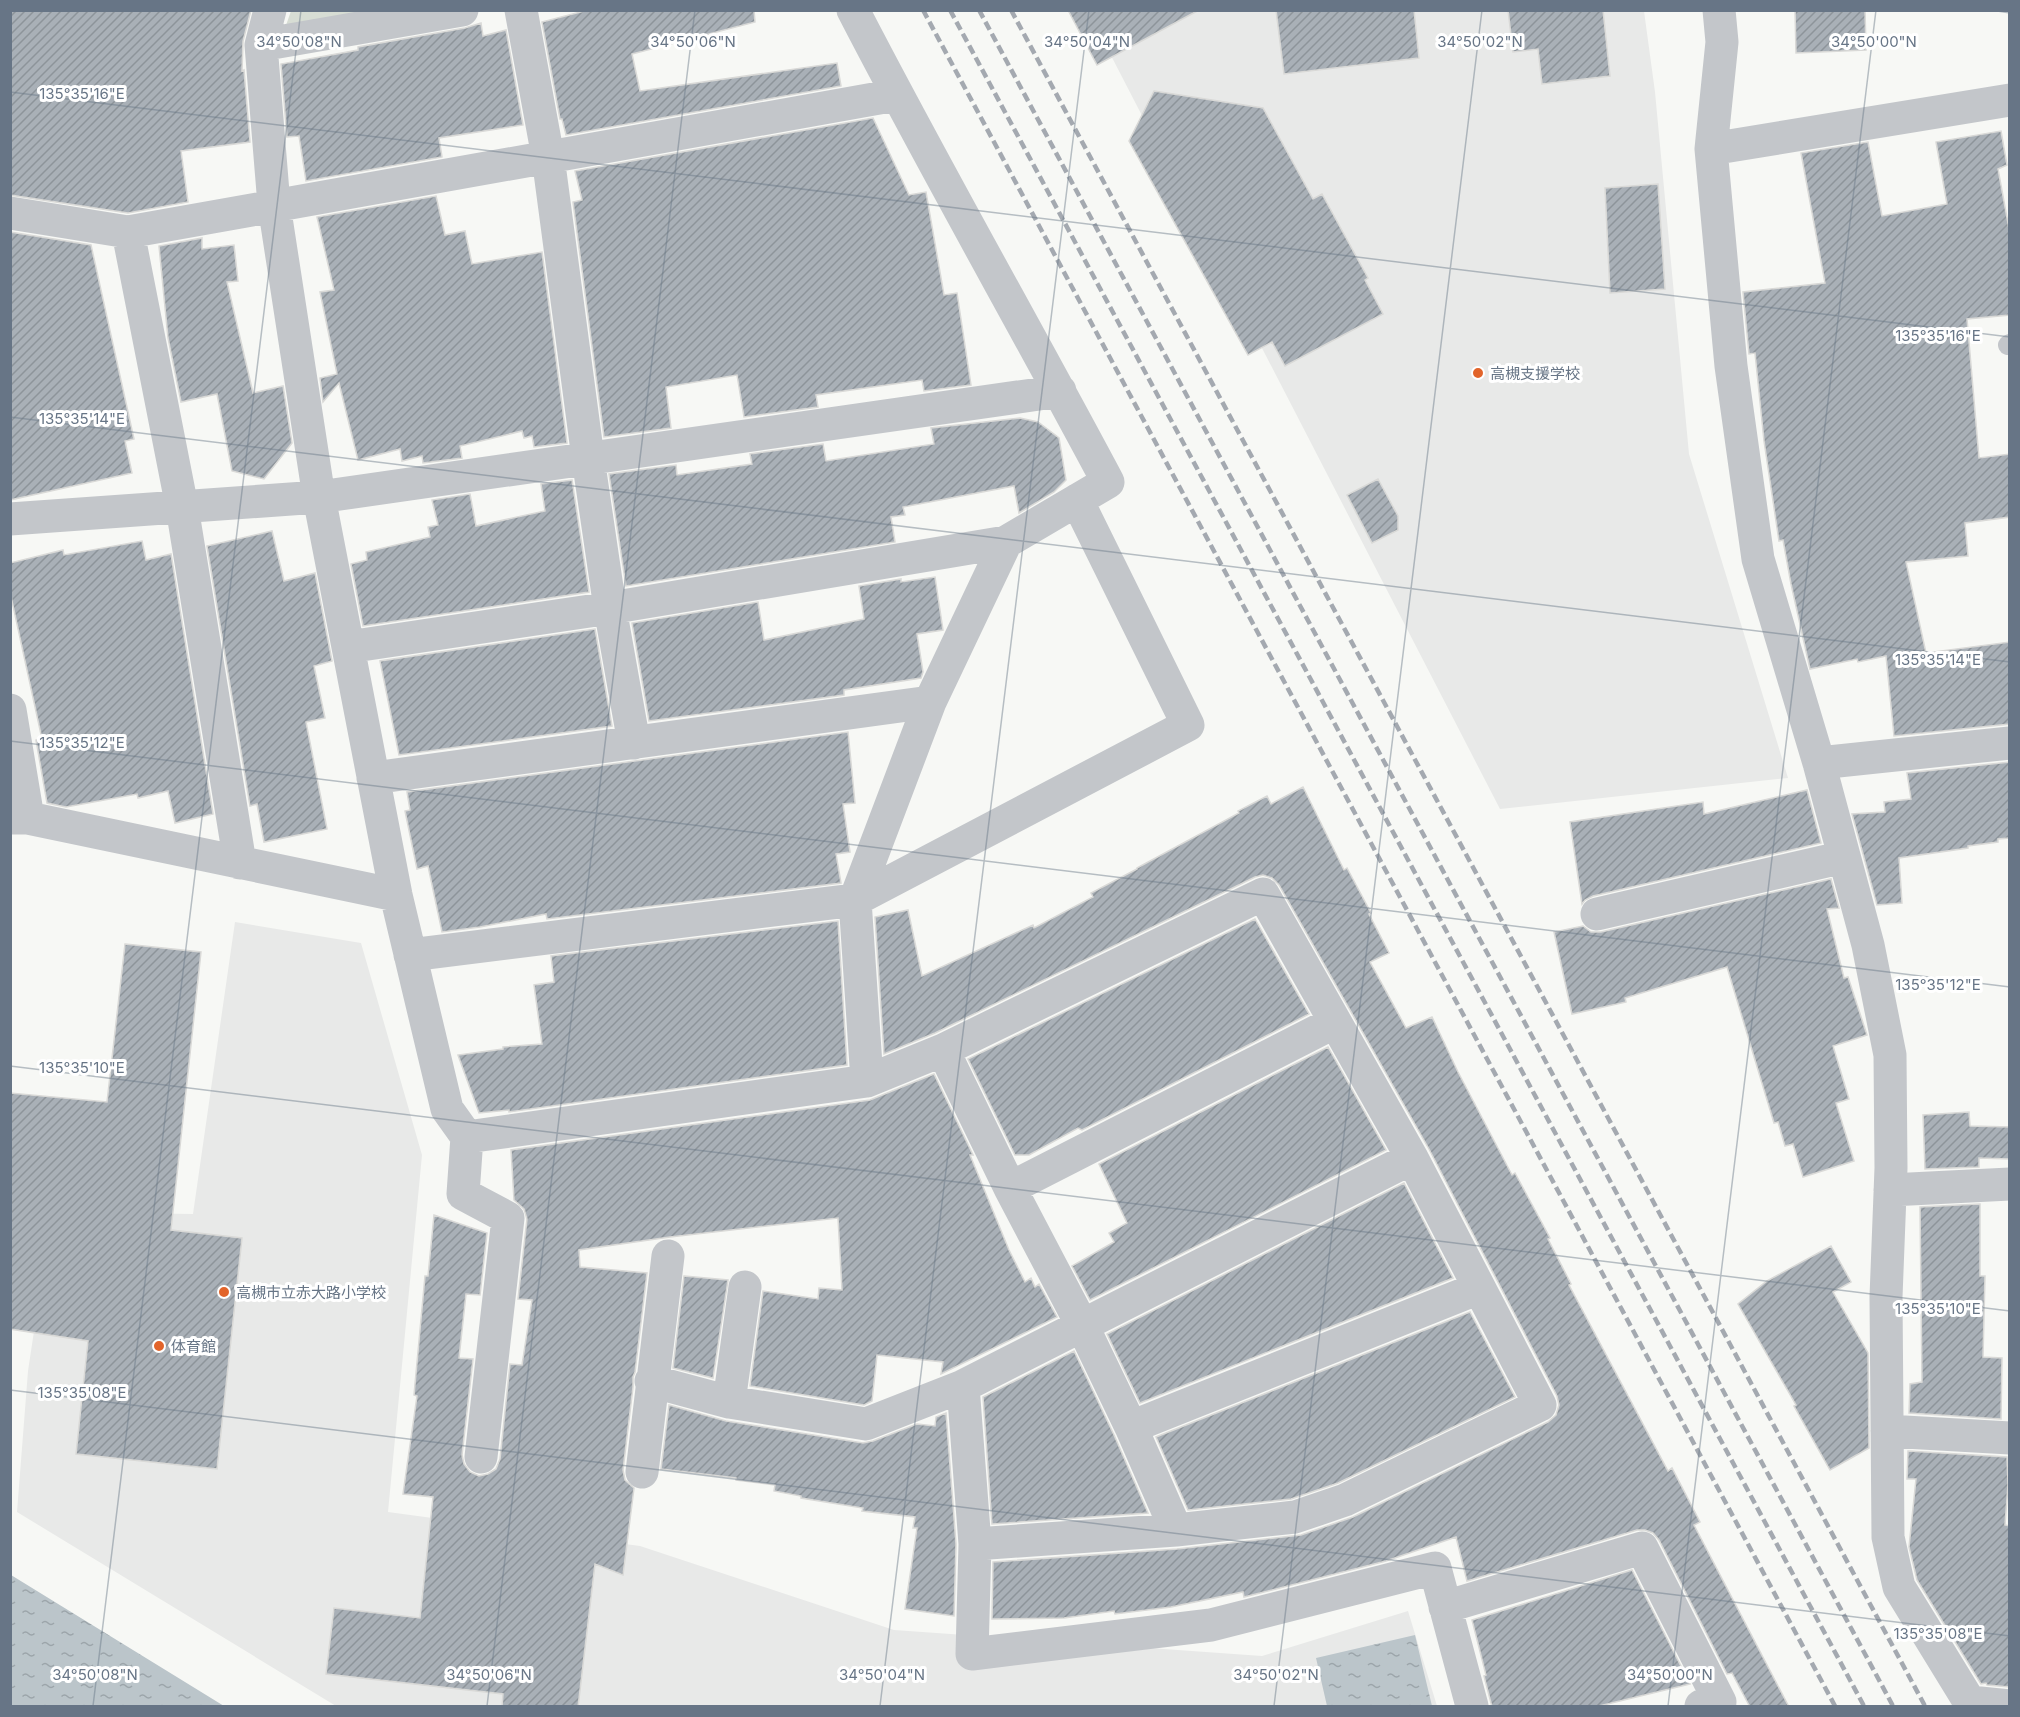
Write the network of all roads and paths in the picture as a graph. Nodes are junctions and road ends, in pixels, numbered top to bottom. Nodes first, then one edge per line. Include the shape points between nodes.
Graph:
1 (270, 10) edge
2 (462, 10) edge
3 (521, 10) edge
4 (852, 10) edge
5 (1719, 10) edge
6 (392, 16) edge
7 (261, 45) junction
8 (897, 95) junction
9 (2010, 100) edge
10 (1711, 149) junction
11 (548, 157) junction
12 (274, 205) junction
13 (10, 213) edge
14 (128, 232) junction
15 (1060, 391) junction
16 (588, 458) junction
17 (318, 497) junction
18 (1077, 500) junction
19 (182, 507) junction
20 (10, 519) edge
21 (1006, 542) junction
22 (610, 608) junction
23 (348, 647) junction
24 (930, 702) junction
25 (10, 710) edge
26 (634, 743) junction
27 (2010, 743) edge
28 (1819, 762) junction
29 (373, 778) junction
30 (19, 818) edge
31 (1844, 857) junction
32 (240, 863) junction
33 (396, 895) junction
34 (855, 900) junction
35 (1598, 914) dead end
36 (410, 955) junction
37 (1335, 1022) junction
38 (943, 1050) junction
39 (867, 1081) junction
40 (467, 1137) junction
41 (1412, 1158) junction
42 (2010, 1184) edge
43 (1010, 1188) junction
44 (1890, 1190) junction
45 (668, 1256) dead end
46 (745, 1287) dead end
47 (1479, 1288) junction
48 (1083, 1327) junction
49 (651, 1381) junction
50 (963, 1386) junction
51 (729, 1402) junction
52 (1131, 1427) junction
53 (1887, 1431) junction
54 (2010, 1438) edge
55 (481, 1457) dead end
56 (642, 1472) dead end
57 (1176, 1530) junction
58 (975, 1544) junction
59 (1445, 1606) junction
60 (1971, 1704) edge
61 (2010, 1706) edge
62 (1472, 1707) edge
63 (1701, 1707) edge

1 - 7 street
2 - 6 street
3 - 11 street
4 - 8 street
5 - 10 street via 1722,42
6 - 7 street
7 - 12 street
8 - 11 street
8 - 15 street
9 - 10 street
10 - 28 street via 1731,366 1758,559
11 - 12 street
11 - 16 street
12 - 14 street
12 - 17 street
13 - 14 street
14 - 19 street
15 - 16 street
15 - 18 street via 1108,482
16 - 17 street
16 - 22 street
17 - 19 street
17 - 23 street
18 - 21 street
18 - 34 street via 1188,725
19 - 20 street
19 - 32 street
21 - 22 street
21 - 24 street
22 - 23 street
22 - 26 street
23 - 29 street
24 - 26 street
24 - 34 street
25 - 30 street
26 - 29 street
27 - 28 street
28 - 31 street
29 - 33 street
30 - 32 street
31 - 35 street
31 - 44 street via 1868,945 1890,1055
32 - 33 street
33 - 36 street
34 - 36 street
34 - 39 street
36 - 40 street via 447,1110
37 - 38 street via 1263,894
37 - 41 street
37 - 43 street
38 - 39 street
38 - 43 street
39 - 40 street
40 - 55 street via 462,1194 508,1218
41 - 47 street
41 - 48 street
42 - 44 street
43 - 48 street
44 - 53 street
45 - 49 street
46 - 51 street
47 - 52 street
47 - 57 street via 1540,1405 1346,1500 1294,1517
48 - 50 street
48 - 52 street
49 - 51 street
49 - 56 street
50 - 51 street via 866,1424
50 - 58 street
52 - 57 street
53 - 54 street
53 - 60 street via 1888,1537 1899,1587
57 - 58 street
58 - 59 street via 972,1654 1211,1625 1435,1568
59 - 62 street
59 - 63 street via 1642,1548 1720,1702
60 - 61 street

